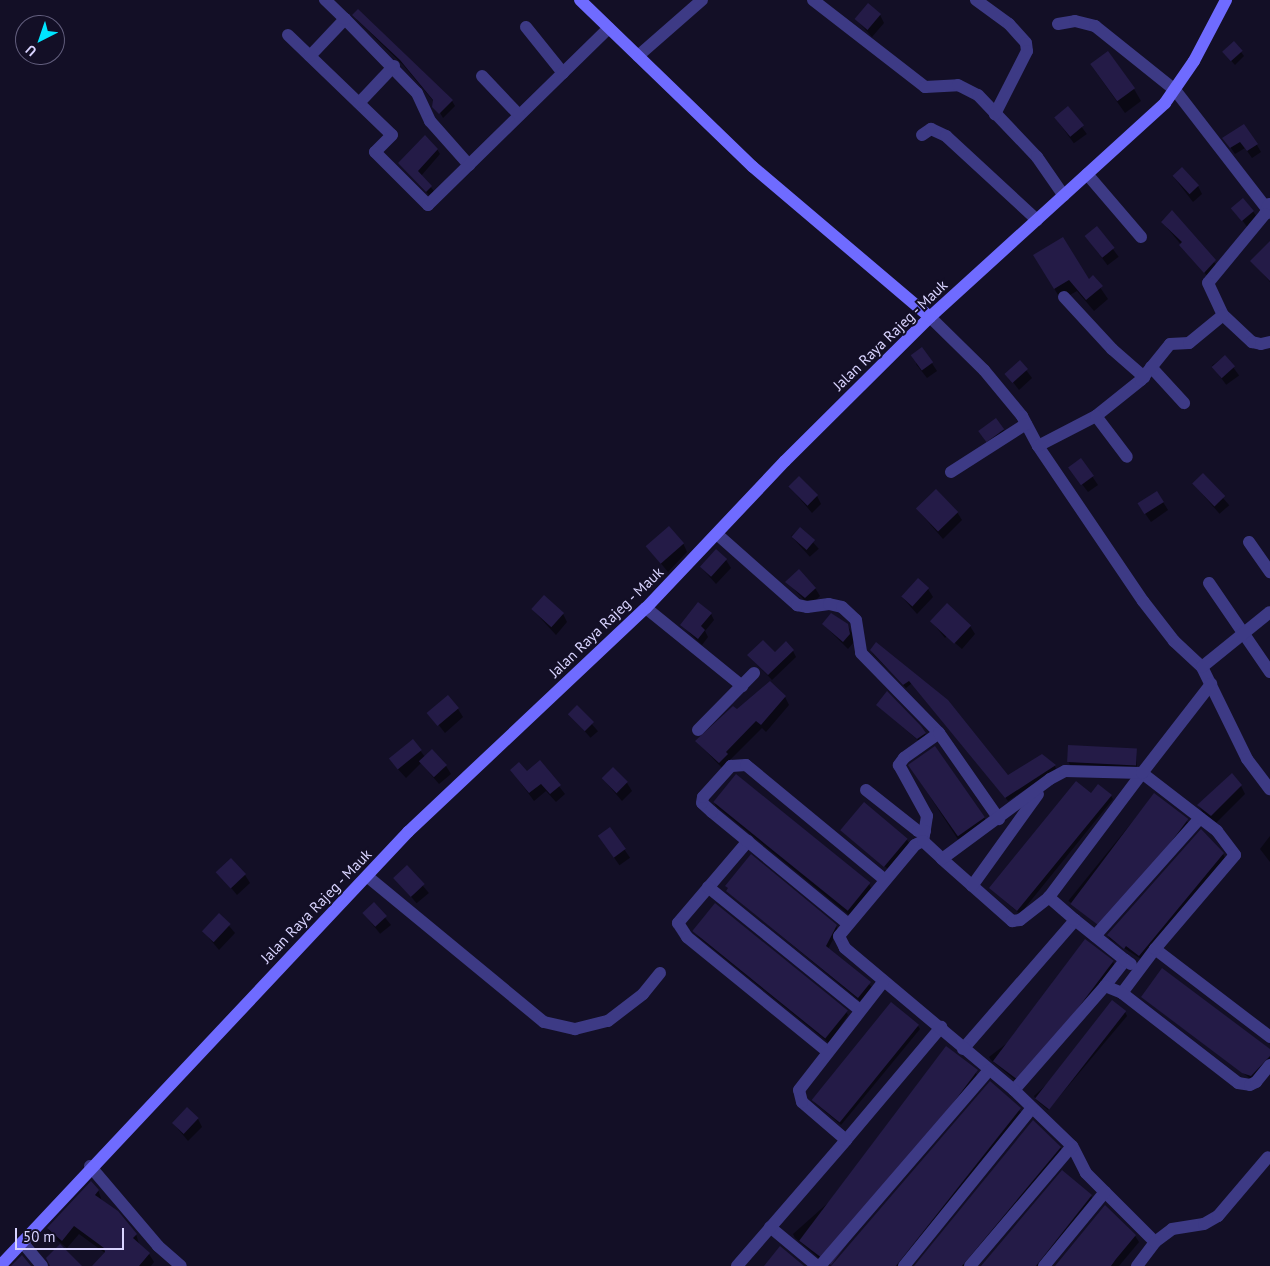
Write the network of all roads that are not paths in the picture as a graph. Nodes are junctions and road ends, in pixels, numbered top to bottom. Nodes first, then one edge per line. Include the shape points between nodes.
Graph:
1 (325, 0) edge
2 (580, 0) edge
3 (702, 0) edge
4 (813, 0) edge
5 (976, 0) edge
6 (1226, 0) edge
7 (345, 19) junction
8 (1058, 24) dead end
9 (526, 27) dead end
10 (609, 28) junction
11 (288, 35) dead end
12 (310, 56) junction
13 (638, 56) junction
14 (394, 66) junction
15 (563, 73) junction
16 (482, 76) dead end
17 (1175, 90) junction
18 (359, 103) junction
19 (994, 114) junction
20 (519, 115) junction
21 (922, 134) dead end
22 (469, 166) junction
23 (1087, 174) junction
24 (1064, 196) junction
25 (1269, 208) edge
26 (1037, 220) junction
27 (1141, 238) dead end
28 (1064, 297) dead end
29 (1223, 314) junction
30 (930, 317) junction
31 (1270, 342) edge
32 (1148, 372) junction
33 (1184, 403) dead end
34 (1096, 416) junction
35 (1026, 424) junction
36 (1038, 446) junction
37 (1127, 458) dead end
38 (951, 472) dead end
39 (718, 535) junction
40 (1250, 542) dead end
41 (1270, 572) edge
42 (1209, 583) dead end
43 (646, 608) junction
44 (1270, 612) edge
45 (1243, 630) junction
46 (1202, 667) junction
47 (754, 672) dead end
48 (1270, 672) edge
49 (1211, 684) junction
50 (742, 686) junction
51 (698, 730) dead end
52 (940, 733) junction
53 (1142, 773) junction
54 (1043, 787) junction
55 (1270, 789) edge
56 (866, 790) dead end
57 (1200, 818) junction
58 (1000, 819) junction
59 (924, 836) junction
60 (748, 840) junction
61 (942, 859) junction
62 (368, 877) junction
63 (885, 880) junction
64 (972, 886) junction
65 (708, 887) junction
66 (1049, 897) junction
67 (1075, 920) junction
68 (847, 923) junction
69 (1095, 936) junction
70 (1155, 949) junction
71 (1125, 960) junction
72 (1139, 970) junction
73 (660, 973) dead end
74 (883, 982) junction
75 (1105, 986) junction
76 (1122, 993) junction
77 (860, 1010) junction
78 (941, 1027) junction
79 (1270, 1037) edge
80 (963, 1049) junction
81 (827, 1052) junction
82 (1270, 1065) edge
83 (989, 1070) junction
84 (1014, 1090) junction
85 (1032, 1108) junction
86 (846, 1140) junction
87 (1072, 1146) junction
88 (1268, 1157) dead end
89 (90, 1166) junction
90 (1105, 1192) junction
91 (770, 1227) junction
92 (22, 1242) junction
93 (1155, 1242) junction
94 (0, 1266) edge
95 (42, 1266) edge
96 (181, 1266) edge
97 (737, 1266) edge
98 (818, 1266) edge
99 (904, 1266) edge
100 (970, 1266) edge
101 (1044, 1266) edge
102 (1137, 1266) edge

1 - 7 street
2 - 10 main road
3 - 13 street
4 - 19 street via 925,87 958,85 969,89
5 - 19 street via 1009,24 1026,43 1027,51
6 - 17 main road, Jalan Raya Rajeg - Mauk
7 - 12 street
7 - 14 street
8 - 17 street via 1075,21 1095,26
9 - 15 street
10 - 13 main road
10 - 15 street
11 - 12 street
12 - 18 street
13 - 30 main road via 753,168
14 - 18 street
14 - 22 street via 417,92 430,121
15 - 20 street
16 - 20 street
17 - 23 main road, Jalan Raya Rajeg - Mauk
17 - 25 street
18 - 22 street via 392,135 375,152 428,205
19 - 24 street via 1037,157
20 - 22 street
21 - 26 street via 931,129 946,136
23 - 24 main road, Jalan Raya Rajeg - Mauk
23 - 27 street
24 - 26 main road, Jalan Raya Rajeg - Mauk
25 - 29 street via 1208,283
26 - 30 main road, Jalan Raya Rajeg - Mauk
28 - 32 street via 1112,349
29 - 31 street via 1252,342
29 - 32 street via 1195,339 1170,344
30 - 35 street via 984,370
30 - 39 main road, Jalan Raya Rajeg - Mauk via 785,461
32 - 33 street
32 - 34 street
34 - 36 street
34 - 37 street
35 - 36 street
35 - 38 street
36 - 46 street via 1143,601 1174,641
39 - 43 main road, Jalan Raya Rajeg - Mauk
39 - 52 street via 797,605 842,607 856,620 861,653
40 - 41 street
42 - 45 street
43 - 50 street
43 - 62 main road, Jalan Raya Rajeg - Mauk via 408,832
44 - 45 street
45 - 46 street
45 - 48 street
46 - 49 street
47 - 50 street
49 - 53 street
49 - 55 street via 1247,759
50 - 51 street
52 - 58 street
52 - 59 street via 899,765 924,808 927,823
53 - 54 street via 1065,772
53 - 57 street
53 - 66 street
54 - 58 street
54 - 64 street
56 - 59 street
57 - 69 street
57 - 70 street via 1217,831 1235,855
58 - 61 street
59 - 61 street
59 - 63 street
60 - 63 street via 702,801 731,766 737,764 746,765
60 - 65 street
60 - 68 street
61 - 64 street
62 - 73 street via 544,1022 575,1029 608,1021 643,994
62 - 89 main road, Jalan Raya Rajeg - Mauk
63 - 68 street
64 - 66 street via 999,912 1016,921
65 - 77 street
65 - 81 street via 680,919 678,924 683,933
66 - 67 street
67 - 69 street
67 - 80 street
68 - 74 street via 840,941
69 - 71 street
70 - 72 street
70 - 79 street
71 - 72 street
71 - 75 street
72 - 76 street
74 - 77 street
74 - 78 street
75 - 76 street
75 - 84 street
76 - 82 street via 1238,1083 1250,1085 1256,1082
77 - 81 street
78 - 80 street
78 - 86 street
80 - 83 street
81 - 86 street via 802,1084 800,1097
83 - 84 street
83 - 98 street
84 - 85 street
85 - 87 street
85 - 99 street
86 - 91 street
87 - 90 street via 1086,1173
87 - 100 street
88 - 93 street via 1218,1216 1204,1224 1175,1228
89 - 92 main road, Jalan Raya Rajeg - Mauk
89 - 96 street via 158,1246
90 - 93 street
90 - 101 street
91 - 97 street
91 - 98 street
92 - 94 main road, Jalan Raya Rajeg - Mauk
92 - 95 street
93 - 102 street

